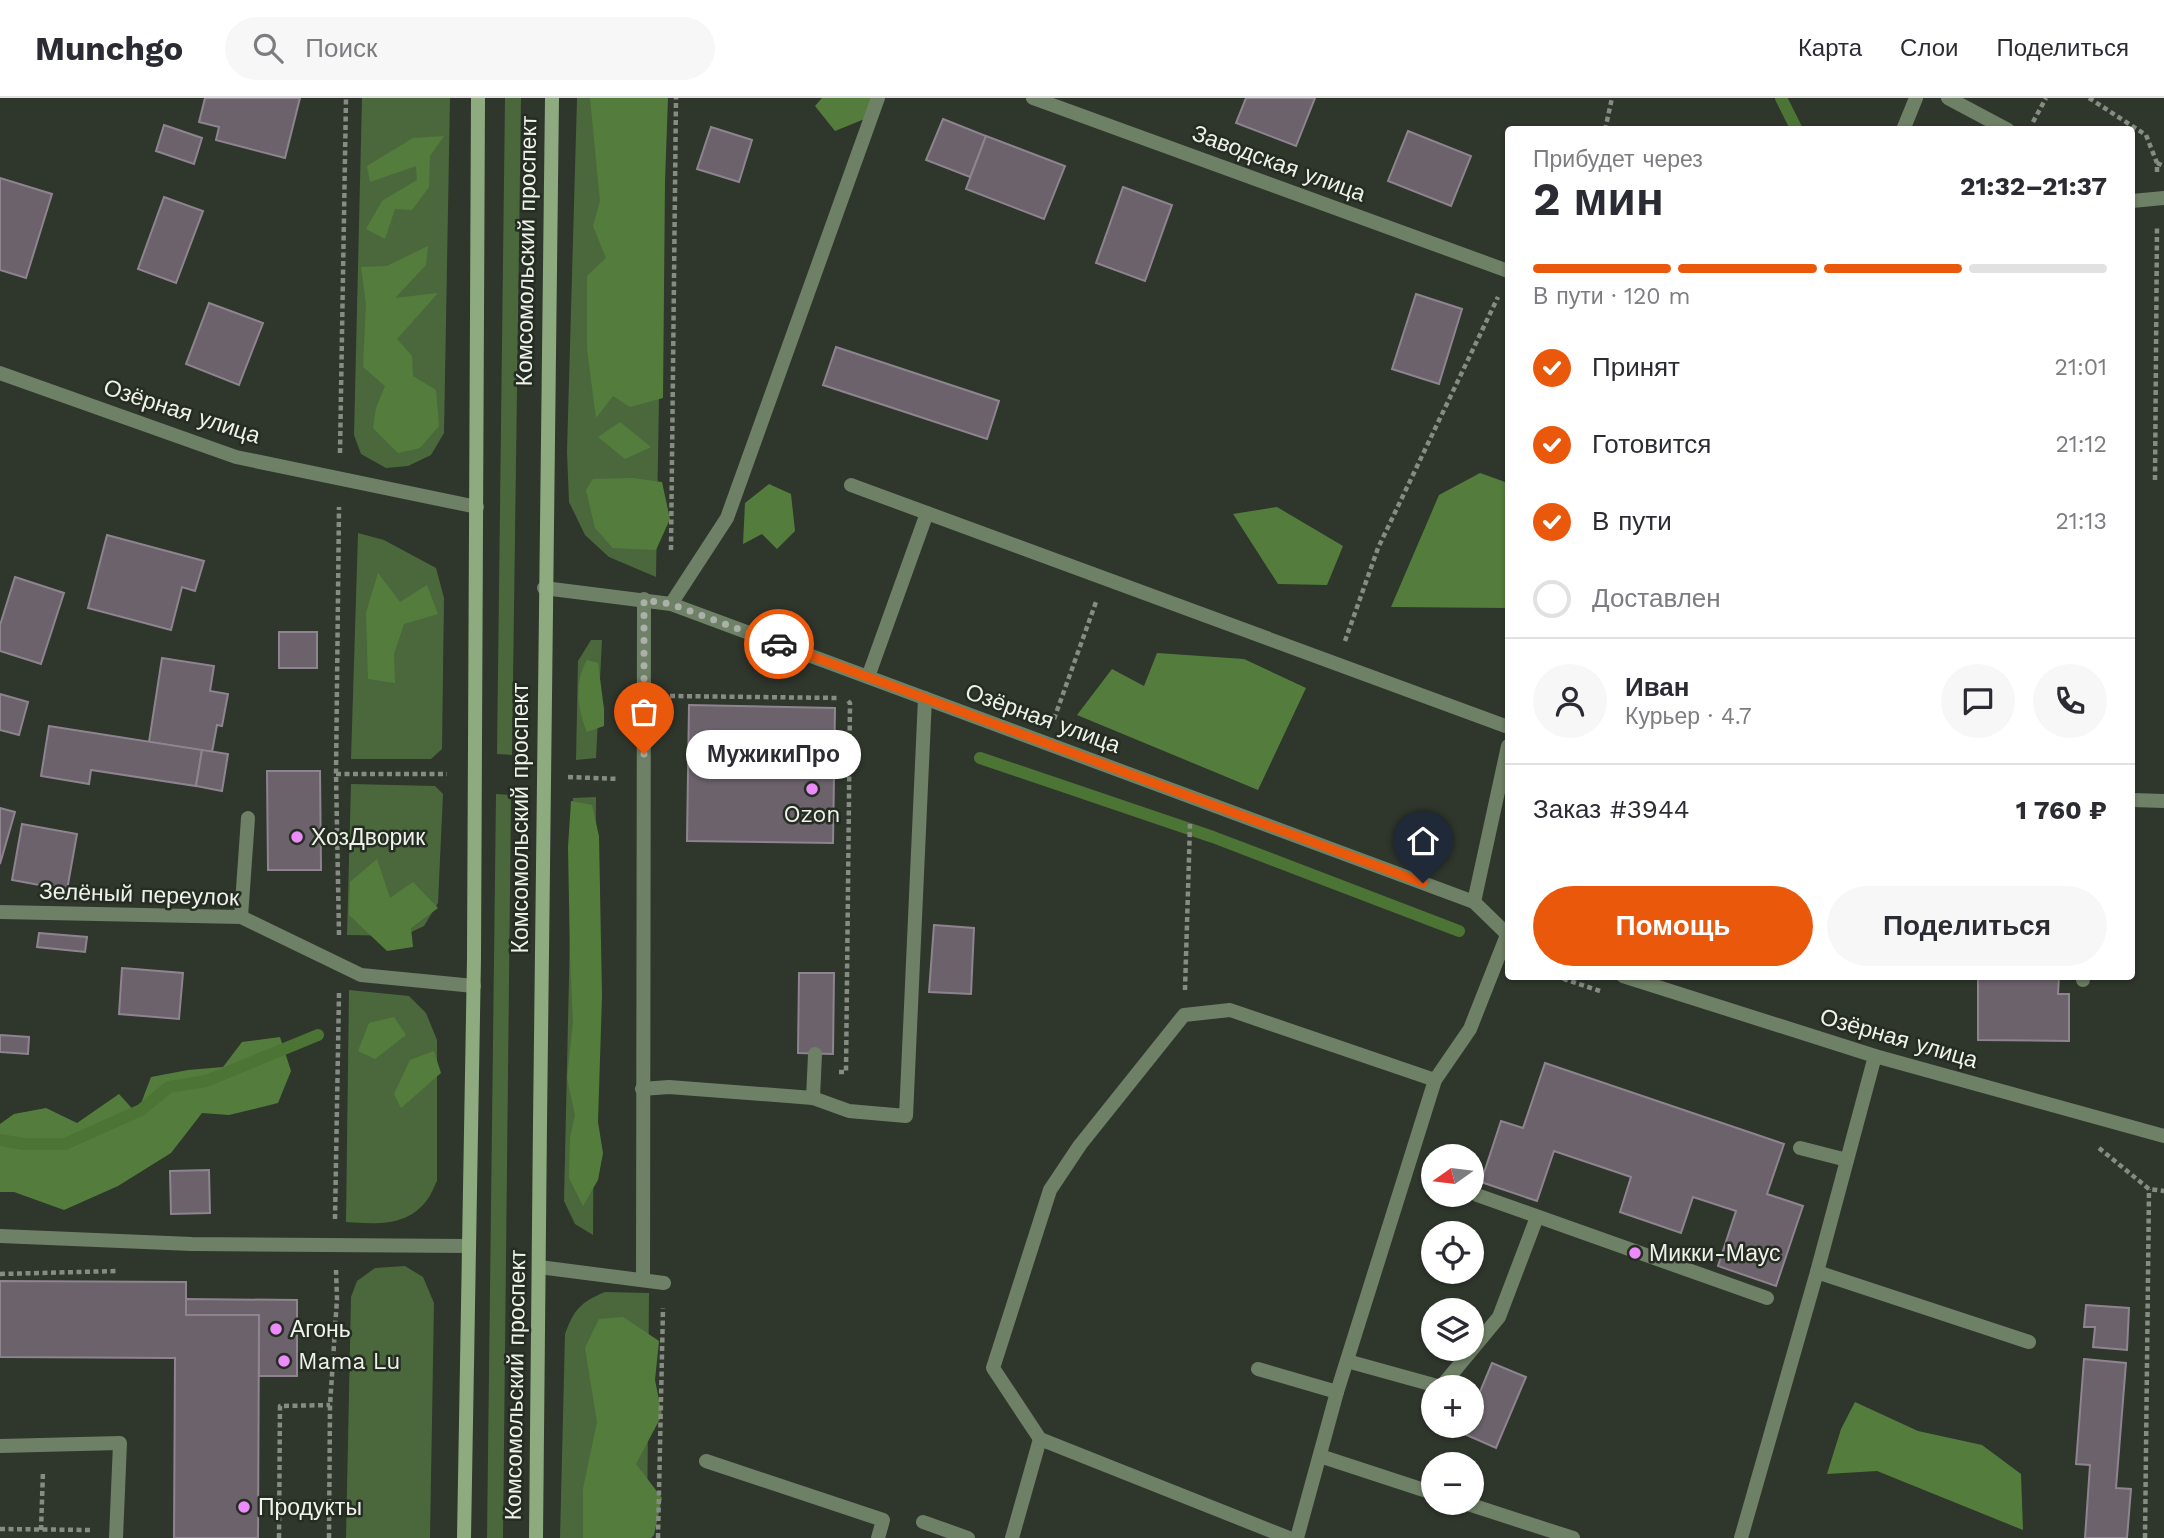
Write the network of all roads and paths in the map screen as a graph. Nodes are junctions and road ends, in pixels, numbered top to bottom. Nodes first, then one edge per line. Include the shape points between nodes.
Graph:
1 (346, 98) edge
2 (478, 98) edge
3 (552, 98) edge
4 (878, 98) edge
5 (1033, 98) edge
6 (1612, 98) edge
7 (1916, 98) edge
8 (1948, 98) edge
9 (2046, 98) edge
10 (2089, 98) edge
11 (1606, 126) edge
12 (1905, 126) edge
13 (2000, 126) edge
14 (2030, 126) edge
15 (2132, 126) edge
16 (2135, 128) edge
17 (2157, 163) junction
18 (2164, 166) edge
19 (2161, 198) edge
20 (2135, 201) edge
21 (1505, 270) edge
22 (1503, 287) dead end
23 (0, 373) edge
24 (339, 477) junction
25 (2155, 480) dead end
26 (851, 485) dead end
27 (477, 508) junction
28 (927, 513) junction
29 (1104, 578) junction
30 (544, 588) junction
31 (644, 600) junction
32 (671, 604) junction
33 (1337, 664) junction
34 (868, 677) junction
35 (669, 696) dead end
36 (925, 698) junction
37 (1505, 726) edge
38 (1045, 743) junction
39 (1505, 760) edge
40 (2135, 800) edge
41 (2164, 801) edge
42 (248, 818) dead end
43 (1188, 837) dead end
44 (1474, 902) junction
45 (0, 912) edge
46 (241, 917) junction
47 (1505, 932) edge
48 (1505, 942) edge
49 (339, 963) junction
50 (1636, 980) edge
51 (474, 986) junction
52 (1184, 1015) junction
53 (816, 1054) dead end
54 (1875, 1056) junction
55 (815, 1070) junction
56 (1435, 1080) junction
57 (642, 1088) junction
58 (813, 1098) junction
59 (2164, 1136) edge
60 (1800, 1148) dead end
61 (1847, 1160) junction
62 (2149, 1189) dead end
63 (1484, 1198) edge
64 (1537, 1217) junction
65 (0, 1236) edge
66 (335, 1244) junction
67 (469, 1246) junction
68 (539, 1267) junction
69 (1817, 1272) junction
70 (643, 1280) junction
71 (664, 1283) dead end
72 (1767, 1298) dead end
73 (2029, 1342) dead end
74 (1347, 1361) junction
75 (1258, 1369) dead end
76 (1337, 1392) junction
77 (330, 1405) junction
78 (1040, 1439) junction
79 (43, 1445) junction
80 (0, 1446) edge
81 (1320, 1456) junction
82 (706, 1461) dead end
83 (1421, 1489) edge
84 (1484, 1509) edge
85 (923, 1522) dead end
86 (0, 1530) edge
87 (41, 1530) junction
88 (116, 1534) edge
89 (279, 1538) edge
90 (329, 1538) edge
91 (464, 1538) edge
92 (536, 1538) edge
93 (878, 1538) edge
94 (968, 1538) edge
95 (1012, 1538) edge
96 (1289, 1538) edge
97 (1297, 1538) edge
98 (1573, 1538) edge
99 (1741, 1538) edge
100 (2145, 1538) edge

1 - 24 path
2 - 27 main road, Комсомольский проспект
3 - 30 main road, Комсомольский проспект
4 - 32 street via 727,517
5 - 21 street, Заводская улица
6 - 11 path
7 - 12 street
8 - 13 street
9 - 14 path
10 - 15 path
16 - 17 path via 2146,135
17 - 18 path
17 - 19 path
19 - 20 street
19 - 25 path
22 - 33 path via 1378,548
23 - 24 street, Озёрная улица via 236,457
24 - 27 street, Озёрная улица
24 - 49 path
26 - 28 street
27 - 51 main road, Комсомольский проспект
28 - 29 street
28 - 34 street
29 - 33 street
29 - 38 path
30 - 31 street, Озёрная улица
30 - 68 main road, Комсомольский проспект
31 - 32 street, Озёрная улица
31 - 57 street
32 - 34 street, Озёрная улица
33 - 37 street
34 - 36 street, Озёрная улица
35 - 55 path via 844,698 850,703 846,1072
36 - 38 street, Озёрная улица
36 - 58 street via 906,1116 849,1111
38 - 44 street, Озёрная улица
39 - 44 street
40 - 41 street
42 - 46 street
43 - 52 path
44 - 47 street, Озёрная улица
45 - 46 street, Зелёный переулок
46 - 49 street, Зелёный переулок
48 - 56 street via 1470,1029
49 - 51 street, Зелёный переулок via 361,975
49 - 66 path
50 - 54 street, Озёрная улица
51 - 67 main road, Комсомольский проспект
52 - 56 street via 1230,1010
52 - 78 street via 1080,1145 1050,1190 993,1368
53 - 55 street
54 - 59 street, Озёрная улица
54 - 61 street
55 - 58 street
56 - 74 street
57 - 58 street
57 - 70 street
60 - 61 street
61 - 69 street
62 - 100 path
63 - 64 street
64 - 72 street
64 - 74 street via 1499,1317 1441,1387
65 - 66 street
66 - 67 street
66 - 77 path via 337,1300
67 - 91 main road, Комсомольский проспект
68 - 70 street
68 - 92 main road, Комсомольский проспект
69 - 73 street
69 - 99 street
70 - 71 street
74 - 76 street
75 - 76 street
76 - 81 street
77 - 89 path via 280,1406
77 - 90 path
78 - 95 street
78 - 96 street
79 - 80 street
79 - 87 path
79 - 88 street via 120,1443
81 - 83 street
81 - 97 street
82 - 93 street via 883,1520
84 - 98 street
85 - 94 street
86 - 87 path
87 - 88 path

